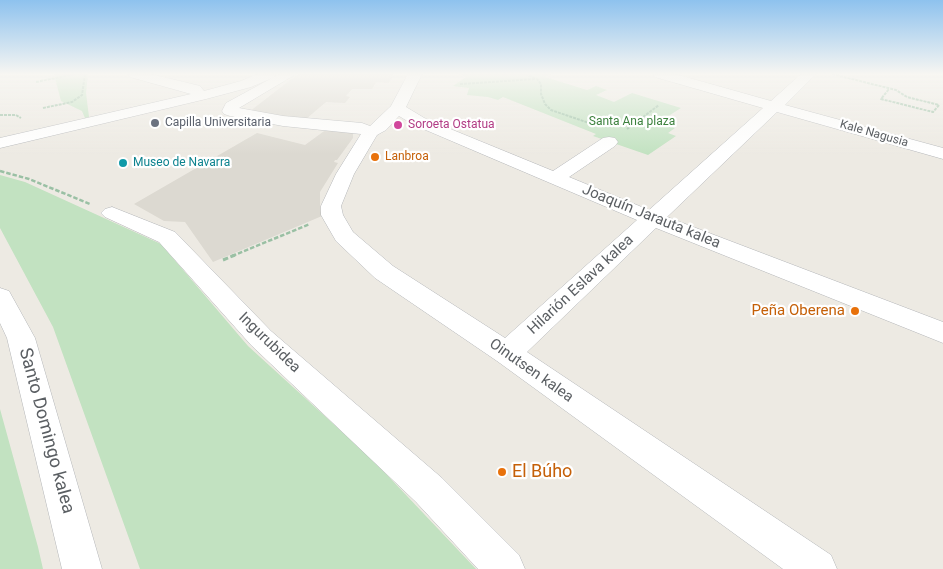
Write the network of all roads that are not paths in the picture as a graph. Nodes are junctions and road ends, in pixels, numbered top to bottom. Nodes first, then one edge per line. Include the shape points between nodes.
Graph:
1 (182, 101) edge
2 (241, 101) edge
3 (402, 101) edge
4 (754, 101) edge
5 (779, 101) edge
6 (773, 106) junction
7 (398, 108) junction
8 (370, 132) junction
9 (614, 137) road end
10 (0, 143) edge
11 (943, 154) edge
12 (555, 178) junction
13 (112, 213) road end
14 (652, 219) junction
15 (0, 297) edge
16 (943, 333) edge
17 (507, 353) junction
18 (82, 569) edge
19 (505, 569) edge
20 (817, 569) edge

1 - 10 street
2 - 8 street via 231,106 230,111 283,121 362,128
3 - 7 street
4 - 6 street, Kale Nagusia
5 - 6 street, Hilarión Eslava kalea
6 - 11 street, Kale Nagusia
6 - 14 street, Hilarión Eslava kalea
7 - 8 street via 380,127
7 - 12 street, Joaquín Jarauta kalea via 420,122
8 - 17 street, Oinutsen kalea via 345,174 331,206 332,215 344,236 384,272
9 - 12 street
12 - 14 street, Joaquín Jarauta kalea
13 - 19 street, Ingurubidea via 167,237 261,338 429,490
14 - 16 street, Joaquín Jarauta kalea
14 - 17 street, Hilarión Eslava kalea
15 - 18 street, Santo Domingo kalea via 21,338
17 - 20 street, Oinutsen kalea

